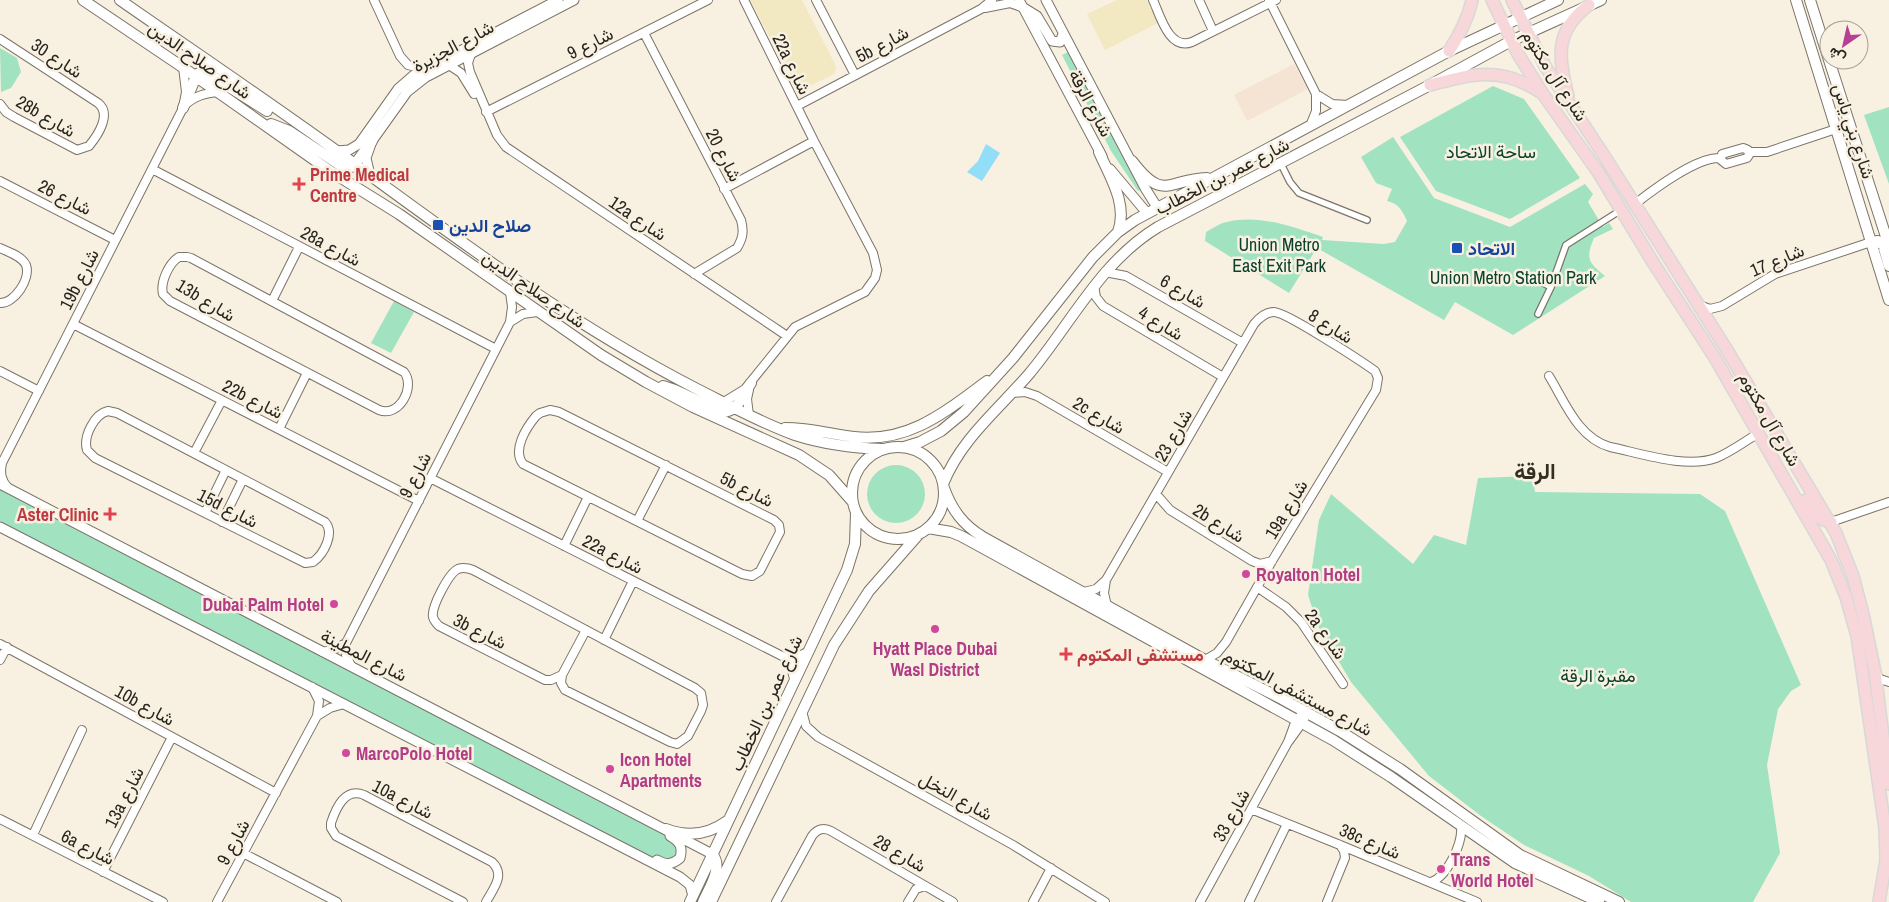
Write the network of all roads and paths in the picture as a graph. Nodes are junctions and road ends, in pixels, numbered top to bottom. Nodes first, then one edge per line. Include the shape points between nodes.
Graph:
1 (83, 0) edge
2 (120, 0) edge
3 (374, 0) edge
4 (557, 0) edge
5 (566, 0) edge
6 (574, 0) edge
7 (708, 0) edge
8 (744, 0) edge
9 (816, 0) edge
10 (992, 0) edge
11 (1046, 0) edge
12 (1153, 0) edge
13 (1199, 0) edge
14 (1472, 0) edge
15 (1492, 0) edge
16 (1512, 0) edge
17 (1558, 0) edge
18 (1601, 0) edge
19 (1796, 0) edge
20 (1810, 0) edge
21 (1272, 1) edge
22 (1021, 4) edge
23 (1589, 5) junction
24 (981, 9) junction
25 (1520, 17) junction
26 (530, 23) junction
27 (1503, 24) junction
28 (1819, 28) edge
29 (1212, 31) junction
30 (644, 32) junction
31 (1527, 33) junction
32 (1064, 34) junction
33 (0, 39) edge
34 (1510, 41) junction
35 (1449, 51) junction
36 (470, 54) junction
37 (449, 65) junction
38 (183, 67) junction
39 (424, 70) junction
40 (1832, 70) edge
41 (855, 75) junction
42 (196, 76) junction
43 (1430, 85) junction
44 (219, 92) junction
45 (1316, 94) junction
46 (1543, 94) junction
47 (98, 103) joint
48 (1351, 105) junction
49 (796, 106) junction
50 (1570, 106) junction
51 (1, 107) edge
52 (183, 108) junction
53 (486, 112) junction
54 (291, 120) junction
55 (260, 121) junction
56 (1310, 126) junction
57 (1836, 129) junction
58 (372, 141) junction
59 (814, 141) junction
60 (1841, 144) junction
61 (337, 151) junction
62 (1099, 152) junction
63 (1132, 161) junction
64 (355, 164) junction
65 (1280, 164) junction
66 (152, 169) junction
67 (370, 175) junction
68 (1214, 178) junction
69 (0, 181) edge
70 (724, 189) junction
71 (1635, 204) junction
72 (1157, 207) junction
73 (1621, 210) junction
74 (1147, 213) junction
75 (1367, 220) dead end
76 (1170, 221) junction
77 (1158, 227) junction
78 (1118, 232) junction
79 (115, 240) junction
80 (1871, 242) junction
81 (1887, 242) edge
82 (300, 246) junction
83 (0, 248) edge
84 (1885, 260) edge
85 (1106, 272) junction
86 (694, 274) junction
87 (1538, 280) dead end
88 (1094, 286) junction
89 (1551, 287) junction
90 (510, 292) junction
91 (1889, 300) edge
92 (272, 301) junction
93 (0, 303) edge
94 (1699, 305) junction
95 (537, 312) junction
96 (1273, 312) joint
97 (1538, 314) dead end
98 (510, 322) junction
99 (73, 324) junction
100 (787, 336) junction
101 (1243, 343) junction
102 (496, 349) junction
103 (1727, 350) junction
104 (1715, 358) junction
105 (1004, 368) junction
106 (1371, 369) joint
107 (0, 371) edge
108 (307, 373) junction
109 (1549, 376) dead end
110 (1223, 377) junction
111 (751, 383) junction
112 (654, 387) junction
113 (39, 391) junction
114 (1012, 393) junction
115 (222, 400) junction
116 (724, 402) junction
117 (735, 408) junction
118 (749, 415) junction
119 (776, 428) junction
120 (279, 429) junction
121 (1759, 433) junction
122 (904, 447) junction
123 (883, 449) junction
124 (194, 453) junction
125 (1, 464) edge
126 (666, 465) junction
127 (226, 470) junction
128 (1168, 472) junction
129 (430, 478) junction
130 (243, 479) junction
131 (0, 484) edge
132 (944, 486) junction
133 (10, 489) junction
134 (1156, 494) junction
135 (588, 497) junction
136 (418, 500) junction
137 (852, 501) junction
138 (1889, 502) edge
139 (205, 513) junction
140 (856, 513) junction
141 (637, 521) junction
142 (222, 522) junction
143 (1831, 522) junction
144 (0, 527) edge
145 (928, 528) junction
146 (919, 534) junction
147 (564, 546) junction
148 (1272, 561) junction
149 (1106, 580) junction
150 (633, 581) junction
151 (1257, 587) junction
152 (1084, 592) junction
153 (1107, 606) junction
154 (586, 630) junction
155 (604, 640) junction
156 (346, 643) junction
157 (4, 645) edge
158 (323, 652) junction
159 (807, 652) junction
160 (782, 656) junction
161 (0, 660) edge
162 (1205, 660) junction
163 (351, 666) junction
164 (1874, 672) junction
165 (562, 675) junction
166 (794, 679) junction
167 (1889, 682) edge
168 (1343, 684) dead end
169 (312, 687) junction
170 (344, 704) junction
171 (802, 710) junction
172 (1306, 711) junction
173 (317, 716) junction
174 (1300, 722) junction
175 (82, 730) dead end
176 (172, 737) junction
177 (1889, 784) edge
178 (276, 793) junction
179 (1251, 810) junction
180 (633, 812) junction
181 (2, 820) edge
182 (728, 821) junction
183 (1287, 824) junction
184 (1461, 826) junction
185 (0, 829) edge
186 (587, 829) junction
187 (666, 829) junction
188 (33, 836) junction
189 (1475, 836) junction
190 (1340, 844) junction
191 (1458, 846) junction
192 (1357, 852) junction
193 (244, 853) junction
194 (712, 854) junction
195 (1344, 858) junction
196 (1051, 868) junction
197 (103, 872) junction
198 (1444, 874) junction
199 (1431, 882) junction
200 (925, 886) junction
201 (1447, 889) junction
202 (691, 899) edge
203 (162, 902) edge
204 (217, 902) edge
205 (337, 902) edge
206 (463, 902) edge
207 (486, 902) edge
208 (703, 902) edge
209 (711, 902) edge
210 (776, 902) edge
211 (908, 902) edge
212 (953, 902) edge
213 (1032, 902) edge
214 (1105, 902) edge
215 (1200, 902) edge
216 (1249, 902) edge
217 (1327, 902) edge
218 (1477, 902) edge
219 (1599, 902) edge
220 (1619, 902) edge
221 (1879, 902) edge

1 - 38 main road, شارع صلاح الدين
2 - 54 main road, شارع صلاح الدين
3 - 39 street via 400,56 408,64
4 - 39 street, شارع الجزيرة
5 - 26 street
6 - 26 street, شارع الجزيرة
7 - 30 street, شارع 9
8 - 49 street, 22a شارع
9 - 41 street
10 - 24 street, 5b شارع
11 - 32 street, شارع الرقة
12 - 29 street via 1174,40 1182,44 1192,42
13 - 29 street
14 - 35 main road via 1461,33
15 - 27 main road, شارع آل مكتوم
16 - 25 main road, شارع آل مكتوم
17 - 25 main road, شارع عمر بن الخطاب
18 - 23 main road, شارع عمر بن الخطاب
19 - 57 main road, شارع بني ياس
20 - 28 main road, شارع بني ياس
21 - 29 street
21 - 45 street
22 - 24 street, 5b شارع via 1003,3
22 - 32 street via 1037,16 1052,41 1060,42
22 - 62 street, شارع الرقة
23 - 31 main road, شارع عمر بن الخطاب
23 - 50 main road via 1572,21 1562,42 1560,63
24 - 41 street, 5b شارع
25 - 27 main road, شارع عمر بن الخطاب
25 - 31 main road, شارع آل مكتوم
26 - 36 street, شارع الجزيرة
27 - 34 main road, شارع آل مكتوم
27 - 35 main road, شارع عمر بن الخطاب
30 - 53 street, شارع 9
30 - 70 street, شارع 20
31 - 34 main road, شارع عمر بن الخطاب
31 - 50 main road, شارع آل مكتوم
32 - 63 street, شارع الرقة
33 - 47 street, شارع 30
34 - 43 main road, شارع عمر بن الخطاب
34 - 46 main road, شارع آل مكتوم
35 - 48 main road, شارع عمر بن الخطاب
36 - 37 street, شارع الجزيرة
36 - 53 street, 12a شارع via 468,68
37 - 53 street, 12a شارع via 461,73
37 - 58 street, شارع الجزيرة via 407,92
38 - 42 main road, شارع صلاح الدين
38 - 52 street, 19b شارع via 186,83
39 - 61 street, شارع الجزيرة via 414,74 398,89 359,144 349,150
40 - 81 main road, شارع بني ياس
41 - 49 street, 5b شارع
42 - 44 main road, شارع صلاح الدين
42 - 52 main road
42 - 54 main road via 200,72 207,73 272,114
43 - 46 main road via 1463,76 1489,74 1517,79
43 - 65 main road, شارع عمر بن الخطاب
44 - 52 street, 19b شارع via 203,94
44 - 55 main road, شارع صلاح الدين
45 - 48 street via 1332,104
45 - 56 street via 1316,111
46 - 73 main road, شارع آل مكتوم
47 - 51 street, 28b شارع via 104,117 92,143 82,150 74,149
48 - 56 main road, شارع عمر بن الخطاب
49 - 59 street, 22a شارع
50 - 71 main road, شارع آل مكتوم
52 - 66 street, 19b شارع
53 - 86 street, 12a شارع via 497,135 512,152
54 - 61 main road, شارع صلاح الدين
55 - 64 main road via 289,131 343,167
55 - 90 main road, شارع صلاح الدين
56 - 68 main road, شارع عمر بن الخطاب
57 - 60 main road, شارع بني ياس
57 - 71 street via 1767,152 1749,152 1743,148 1724,153 1720,158 1702,161
58 - 64 main road
58 - 67 street, شارع الجزيرة via 366,158
59 - 70 street
59 - 100 street, 22a شارع via 872,253 877,270 865,292 795,327
60 - 80 main road, شارع بني ياس
60 - 81 main road via 1852,161 1874,230
61 - 64 main road, شارع صلاح الدين
62 - 74 street, شارع الرقة via 1117,179
62 - 78 main road via 1120,201 1122,216
63 - 68 main road via 1147,179 1162,186
63 - 72 street, شارع الرقة
64 - 67 main road, شارع صلاح الدين
65 - 75 street via 1299,194
65 - 76 main road, شارع عمر بن الخطاب
66 - 79 street, 19b شارع
66 - 82 street, 28a شارع
67 - 116 main road, شارع صلاح الدين via 420,213 589,326 661,370
68 - 72 main road, شارع عمر بن الخطاب
69 - 79 street, شارع 26
70 - 86 street, شارع 20 via 741,220 741,242 731,252
71 - 94 main road, شارع آل مكتوم
72 - 74 main road, شارع عمر بن الخطاب
72 - 76 main road
73 - 89 street via 1566,245
73 - 104 main road, شارع آل مكتوم
74 - 77 main road
74 - 78 main road, شارع عمر بن الخطاب
76 - 77 main road, شارع عمر بن الخطاب
77 - 85 main road, شارع عمر بن الخطاب via 1133,244
78 - 105 main road, شارع عمر بن الخطاب via 1093,257
79 - 99 street, 19b شارع
80 - 84 main road via 1880,242
80 - 94 street, شارع 17 via 1775,274 1722,306 1710,309
82 - 92 street
82 - 102 street, 28a شارع
83 - 93 street via 22,260 27,270 13,300
84 - 91 main road
85 - 88 main road, شارع عمر بن الخطاب
85 - 101 street, شارع 6 via 1126,276
86 - 100 street, 12a شارع
87 - 89 street
88 - 110 street, شارع 4 via 1096,297 1103,306
88 - 114 main road, شارع عمر بن الخطاب
89 - 97 street
90 - 95 main road, شارع صلاح الدين
90 - 98 street, شارع 9
92 - 108 street, 13b شارع via 400,370 407,376 409,385 397,408 384,412
92 - 108 street, 13b شارع via 188,257 176,260 163,284 163,294 170,301
94 - 103 main road, شارع آل مكتوم
95 - 98 street via 523,314
95 - 112 main road, شارع صلاح الدين
96 - 101 street, شارع 23 via 1259,318
96 - 106 street, شارع 8 via 1289,318
98 - 102 street, شارع 9
99 - 113 street, 19b شارع
99 - 115 street, 22b شارع
100 - 111 street
101 - 110 street, شارع 23
102 - 129 street, شارع 9
103 - 104 main road
103 - 143 main road, شارع آل مكتوم
104 - 121 main road, شارع آل مكتوم
105 - 119 main road via 941,416 905,432 856,437 808,429
105 - 122 main road, شارع عمر بن الخطاب via 953,422 928,438
106 - 148 street, 19a شارع via 1378,378 1376,390
107 - 113 street
108 - 120 street
109 - 121 street via 1584,432 1610,447 1678,461 1704,461 1716,458
110 - 128 street, شارع 23
111 - 116 street
111 - 117 main road
111 - 118 street via 747,399
112 - 117 main road via 668,387 722,412
112 - 137 main road, شارع صلاح الدين via 800,455 829,475
113 - 125 street, 19b شارع
114 - 128 street, 2c شارع via 1025,392 1036,396
114 - 132 main road, شارع عمر بن الخطاب via 968,439
115 - 120 street, 22b شارع
115 - 124 street
116 - 117 main road, شارع صلاح الدين
117 - 118 main road, شارع صلاح الدين
118 - 119 main road, شارع صلاح الدين
119 - 123 main road, شارع صلاح الدين via 834,445
120 - 136 street, 22b شارع
121 - 143 main road via 1778,454 1813,512 1820,519
121 - 221 main road, شارع آل مكتوم via 1831,560 1852,616 1885,828 1886,860
122 - 123 main road
122 - 132 main road via 929,460 940,473
123 - 137 main road via 865,460 859,469 853,484
124 - 127 street, 15d شارع
124 - 139 street, 15d شارع via 108,410 97,417 85,444 94,458
125 - 133 street, 19b شارع via 2,478
126 - 135 street, 5b شارع via 559,412 540,413 520,445 520,460 527,467
126 - 141 street
126 - 141 street, 5b شارع via 777,522 780,532 763,567 756,574 747,576
127 - 130 street, 15d شارع
127 - 139 street
128 - 134 street, شارع 23
129 - 136 street, شارع 9
129 - 147 street, 22a شارع
130 - 142 street
130 - 142 street, 15d شارع via 325,522 330,530 329,539 317,559 308,563
131 - 133 street, شارع المطينة
132 - 145 main road via 939,514
132 - 152 main road, شارع مستشفى المكتوم via 955,512 972,530
133 - 158 street, شارع المطينة
134 - 148 street, 2b شارع via 1170,510 1252,561 1264,564
134 - 149 street, شارع 23
135 - 141 street, 5b شارع
135 - 147 street
136 - 156 street, شارع 9
137 - 140 main road
138 - 143 street
139 - 142 street, 15d شارع
140 - 146 main road via 876,534 905,539
140 - 159 main road, شارع عمر بن الخطاب via 855,544 850,564
143 - 164 main road, شارع آل مكتوم via 1853,576
144 - 169 street
145 - 146 main road
145 - 174 main road, شارع مستشفى المكتوم via 961,536
146 - 171 main road, شارع عمر بن الخطاب via 856,608
147 - 150 street, 22a شارع
148 - 151 street, 19a شارع
149 - 152 street via 1096,589
149 - 153 street
150 - 155 street
150 - 160 street, 22a شارع
151 - 162 street, 19a شارع via 1226,642
151 - 168 street, 2a شارع via 1296,617
152 - 153 main road, شارع مستشفى المكتوم
153 - 162 main road, شارع مستشفى المكتوم
154 - 155 street, 3b شارع
154 - 165 street
154 - 165 street, 3b شارع via 468,568 458,569 450,576 433,611 439,626 544,680
155 - 165 street, 3b شارع via 701,693 701,710 683,741 677,744 670,742 569,692 562,687
156 - 158 street
156 - 163 street via 346,655
157 - 161 street
157 - 176 street, 10b شارع
158 - 163 street, شارع المطينة
159 - 160 street via 796,658
159 - 166 main road, شارع عمر بن الخطاب
160 - 166 street via 791,666
162 - 172 main road, شارع مستشفى المكتوم
163 - 180 street, شارع المطينة
164 - 167 street
164 - 177 main road, شارع آل مكتوم
166 - 182 main road, شارع عمر بن الخطاب
169 - 170 street
169 - 173 street via 319,701
170 - 173 street
170 - 186 street
171 - 196 street, شارع النخل via 806,726 816,735
171 - 209 main road, شارع عمر بن الخطاب
172 - 174 street, شارع 33
172 - 220 main road, شارع مستشفى المكتوم via 1400,769 1520,855
173 - 178 street, شارع 9
174 - 179 street, شارع 33
174 - 184 main road, شارع مستشفى المكتوم via 1391,777
175 - 188 street
176 - 178 street, 10b شارع
176 - 197 street, 13a شارع
178 - 193 street, شارع 9
179 - 183 street, 38c شارع
179 - 215 street, شارع 33
180 - 186 street via 678,842 682,851 680,858 668,864 603,832
180 - 187 street, شارع المطينة
181 - 185 street
181 - 188 street, 6a شارع
182 - 187 main road via 696,834 680,834
182 - 194 main road, شارع عمر بن الخطاب
183 - 190 street, 38c شارع
183 - 216 street
184 - 189 main road, شارع مستشفى المكتوم
184 - 191 street
186 - 202 street via 687,881 692,890
187 - 194 street, شارع المطينة
188 - 197 street, 6a شارع
189 - 191 street
189 - 219 main road, شارع مستشفى المكتوم via 1523,867
190 - 192 street, 38c شارع
190 - 195 street
191 - 198 street
192 - 195 street
192 - 199 street, 38c شارع
193 - 204 street, شارع 9
193 - 205 street
194 - 202 main road, شارع عمر بن الخطاب
194 - 208 main road via 718,867
195 - 217 street
196 - 213 street
196 - 214 street, شارع النخل
197 - 203 street, 6a شارع
198 - 199 street
198 - 201 street
199 - 201 street, 38c شارع
200 - 210 street, شارع 28 via 832,831 823,829 815,832
200 - 211 street via 916,889
200 - 212 street, شارع 28
201 - 218 street, 38c شارع
206 - 207 street, 10a شارع via 336,836 331,823 345,797 354,793 364,795 492,862 499,877

